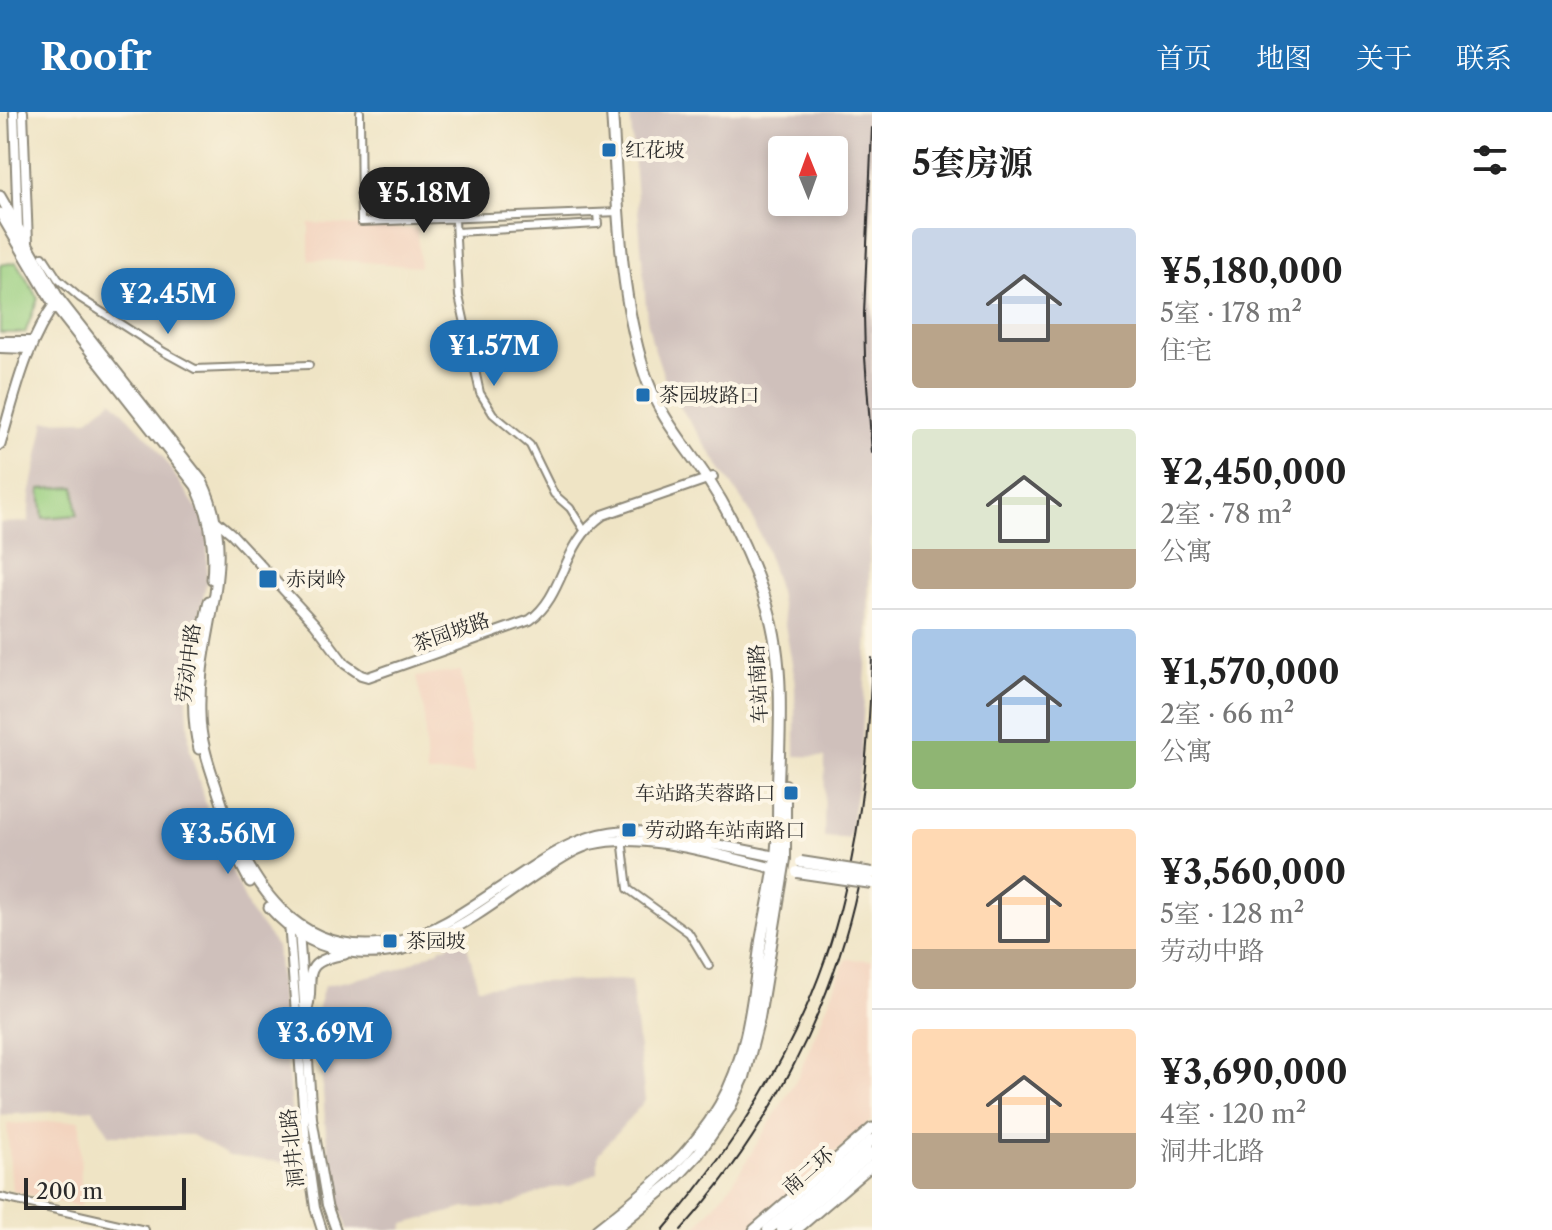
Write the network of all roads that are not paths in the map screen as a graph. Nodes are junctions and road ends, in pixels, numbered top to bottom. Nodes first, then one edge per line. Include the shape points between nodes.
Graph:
1 (14, 112) edge
2 (23, 112) edge
3 (360, 112) edge
4 (614, 112) edge
5 (0, 196) edge
6 (620, 212) junction
7 (0, 213) edge
8 (597, 213) junction
9 (455, 220) junction
10 (18, 227) junction
11 (456, 232) junction
12 (23, 243) junction
13 (43, 256) dead end
14 (55, 299) junction
15 (0, 341) edge
16 (27, 345) junction
17 (0, 348) edge
18 (309, 365) dead end
19 (0, 428) edge
20 (0, 445) edge
21 (711, 478) junction
22 (207, 512) junction
23 (218, 523) junction
24 (584, 530) junction
25 (622, 835) junction
26 (780, 863) junction
27 (799, 867) junction
28 (872, 873) edge
29 (872, 883) edge
30 (772, 905) junction
31 (296, 930) junction
32 (354, 953) junction
33 (709, 966) dead end
34 (305, 1015) junction
35 (872, 1128) edge
36 (872, 1140) edge
37 (872, 1153) edge
38 (872, 1165) edge
39 (0, 1197) edge
40 (145, 1230) edge
41 (322, 1230) edge
42 (336, 1230) edge
43 (597, 1230) edge
44 (613, 1230) edge
45 (754, 1230) edge
46 (768, 1230) edge
47 (782, 1230) edge
48 (796, 1230) edge

1 - 10 street
2 - 12 street
3 - 9 street via 361,222
4 - 6 main road, 车站南路
4 - 21 main road, 车站南路 via 629,279 641,344 662,403
5 - 10 main road, 劳动中路
6 - 8 street
6 - 21 main road, 车站南路 via 626,296 645,375 670,429
7 - 12 main road, 劳动中路
8 - 9 street
8 - 11 street via 598,224
9 - 11 street
10 - 12 main road, 劳动中路
11 - 24 street via 459,296 480,393 493,414 530,445 554,494
12 - 14 main road, 劳动中路
13 - 18 street via 80,298 195,369
14 - 16 main road
14 - 22 main road, 劳动中路 via 196,486
14 - 23 main road, 劳动中路 via 202,481
15 - 16 street
16 - 17 street
16 - 19 main road
16 - 20 main road
21 - 24 street via 603,515
21 - 26 main road, 车站南路 via 758,581 775,639
22 - 23 street, 茶园坡路
22 - 31 main road, 劳动中路 via 213,569 193,690 195,735 233,852 256,891
23 - 24 street, 茶园坡路 via 315,624 345,664 368,677 530,620 546,605
23 - 31 main road, 劳动中路 via 219,568 200,690 202,735 234,839 264,893
25 - 26 main road, 劳动中路 via 654,833
25 - 31 main road, 劳动中路 via 589,838 564,848 444,924 410,938 356,944
25 - 32 main road, 劳动中路 via 569,854 433,940 394,953
25 - 33 street via 628,889 689,933
26 - 27 main road, 劳动中路
26 - 30 main road, 车站南路
27 - 28 main road, bridge
27 - 29 main road, bridge
30 - 43 main road, 车站南路 via 746,1036 722,1103 663,1178
30 - 44 main road, 车站南路 via 755,1040 736,1094 684,1169
31 - 32 main road, 劳动中路 via 330,949
31 - 34 street, 洞井北路
31 - 41 street, 洞井北路 via 306,1144
32 - 34 main road via 323,959 313,968
34 - 42 street, 洞井北路 via 312,1118
35 - 45 main road
36 - 46 main road, 南二环
37 - 47 main road, 南二环
38 - 48 main road
39 - 40 street

